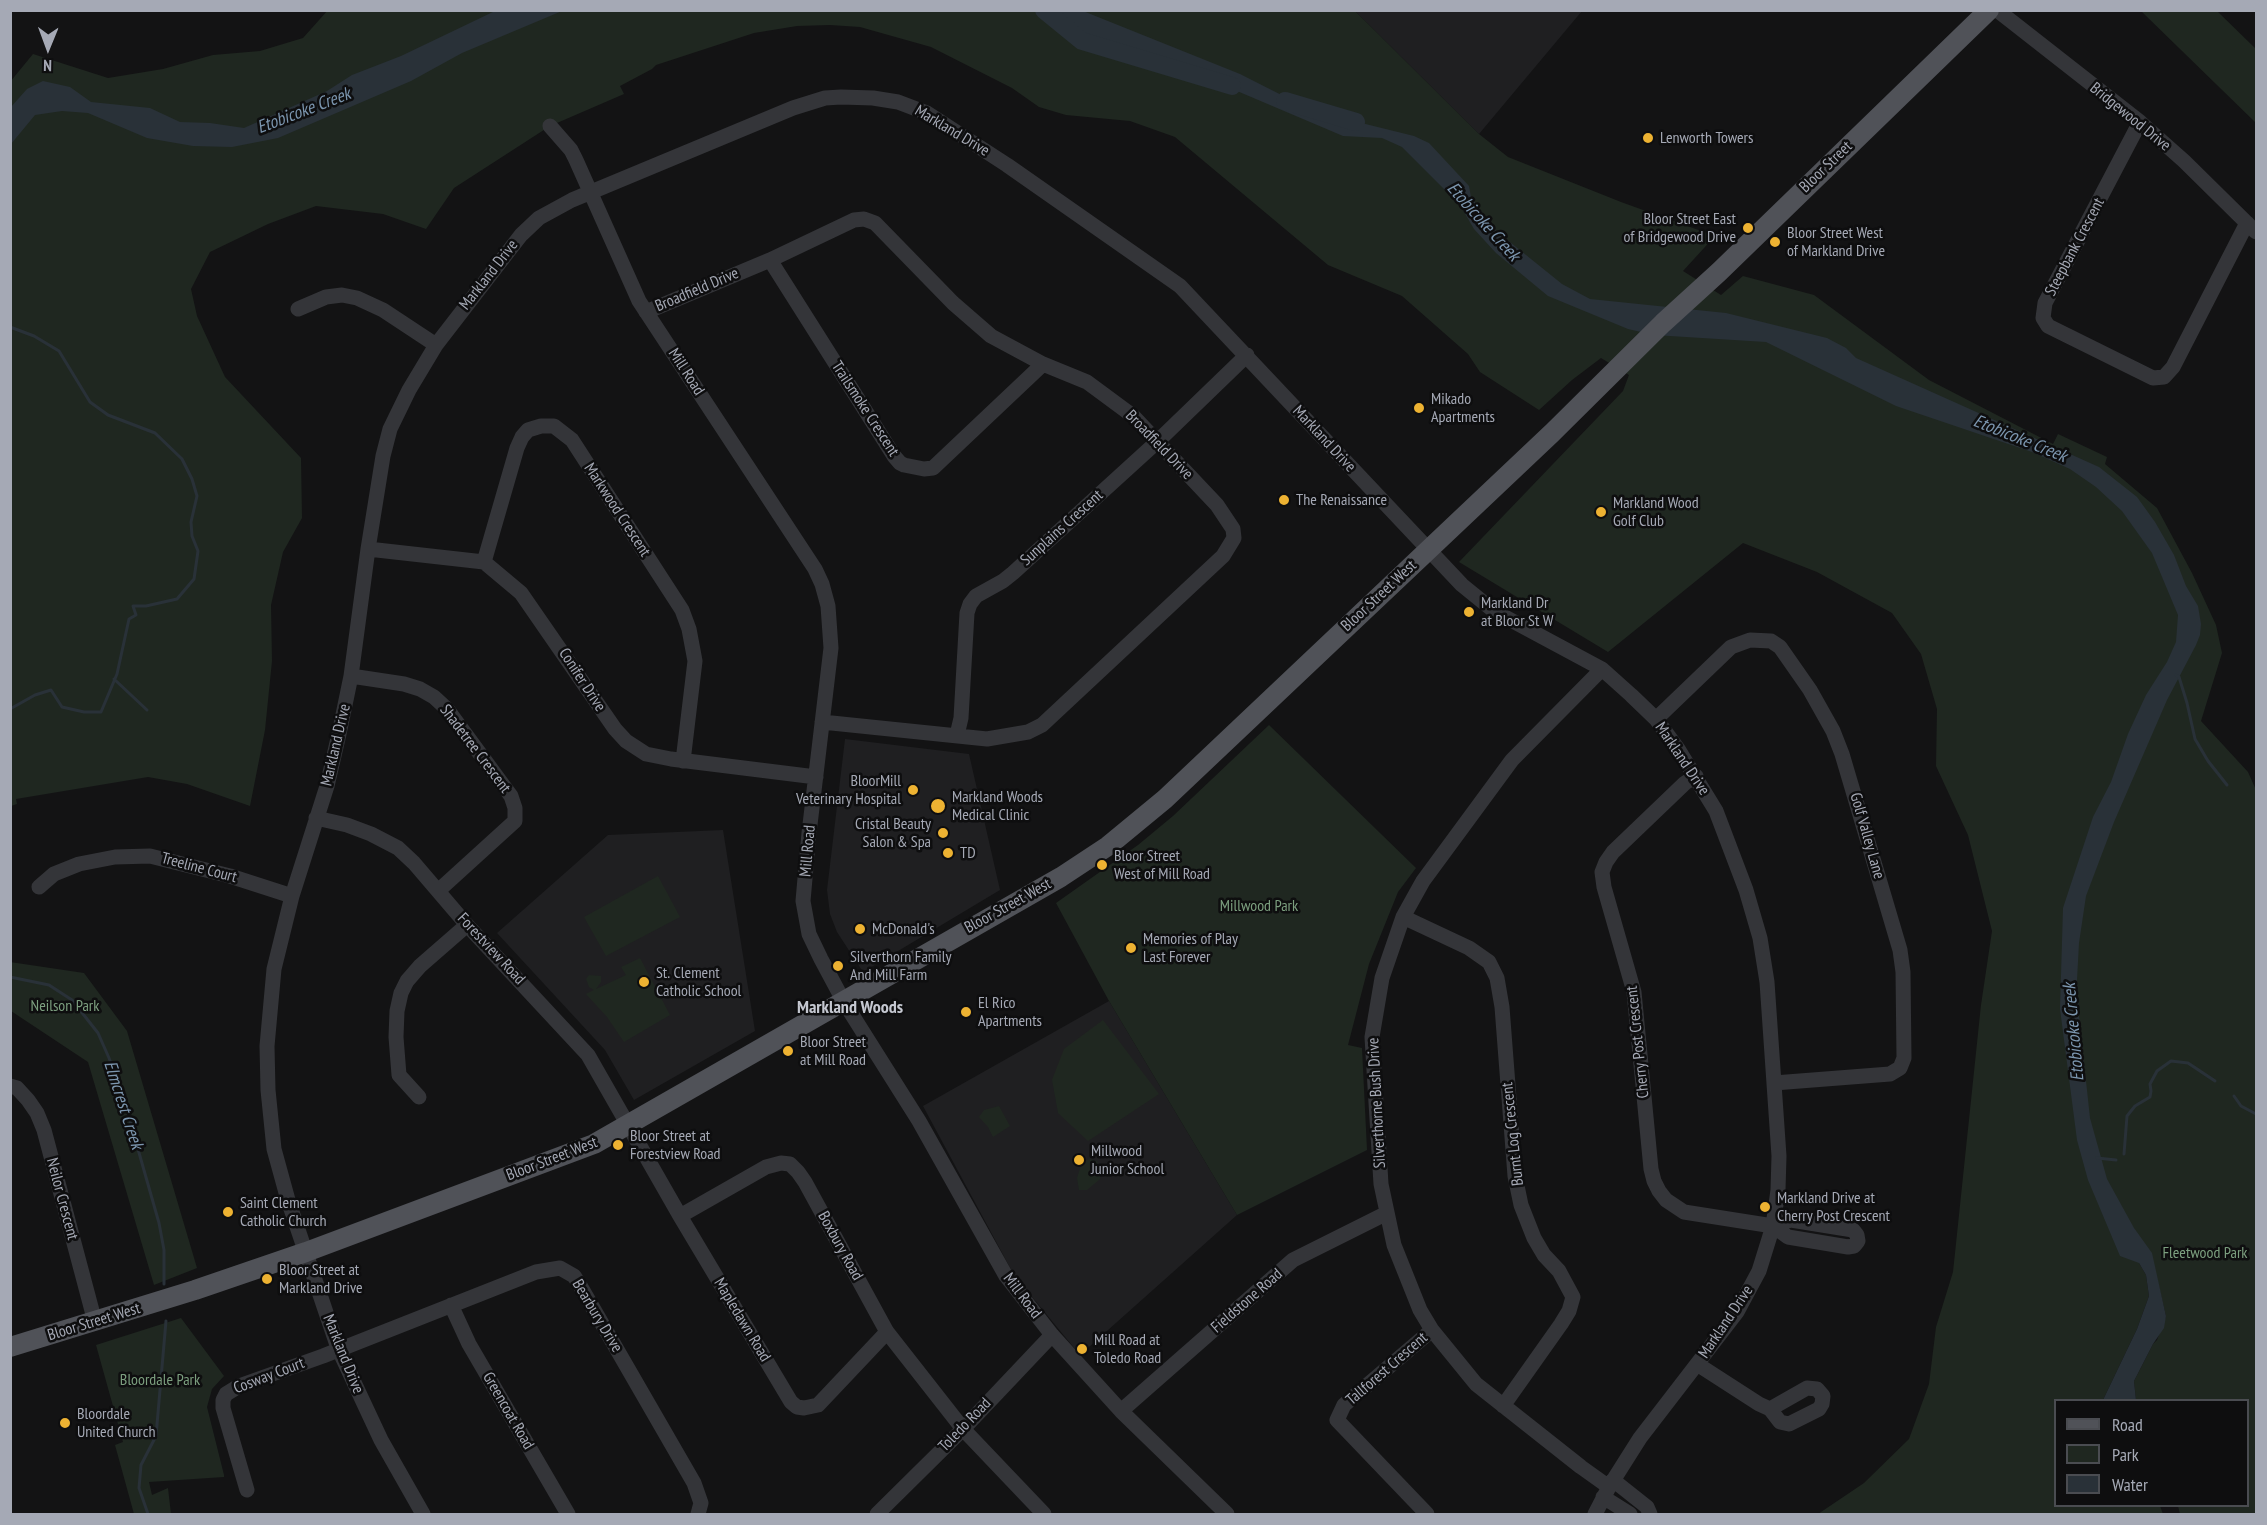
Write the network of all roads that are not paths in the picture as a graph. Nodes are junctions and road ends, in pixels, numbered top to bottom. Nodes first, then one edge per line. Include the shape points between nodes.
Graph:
1 (1989, 10) edge
2 (1997, 10) edge
3 (2140, 122) junction
4 (550, 126) dead end
5 (591, 192) junction
6 (2252, 227) edge
7 (770, 260) junction
8 (298, 309) dead end
9 (646, 312) junction
10 (1663, 323) joint
11 (436, 345) junction
12 (1247, 355) junction
13 (1043, 364) junction
14 (1158, 441) junction
15 (368, 549) junction
16 (1428, 550) junction
17 (484, 562) junction
18 (1602, 669) junction
19 (351, 676) junction
20 (1656, 719) junction
21 (822, 722) junction
22 (957, 735) junction
23 (683, 761) junction
24 (1696, 776) junction
25 (816, 777) junction
26 (316, 818) junction
27 (39, 886) dead end
28 (438, 891) junction
29 (292, 896) junction
30 (1403, 917) junction
31 (467, 926) junction
32 (844, 1002) junction
33 (1774, 1083) junction
34 (10, 1086) edge
35 (419, 1097) dead end
36 (628, 1126) junction
37 (1387, 1213) junction
38 (680, 1216) junction
39 (1773, 1226) junction
40 (306, 1251) junction
41 (451, 1305) junction
42 (95, 1322) junction
43 (1432, 1330) junction
44 (887, 1332) junction
45 (1052, 1335) junction
46 (10, 1347) edge
47 (339, 1348) junction
48 (1697, 1364) junction
49 (1503, 1406) junction
50 (1770, 1409) dead end
51 (1121, 1411) junction
52 (963, 1429) junction
53 (1608, 1488) junction
54 (247, 1490) dead end
55 (423, 1515) edge
56 (568, 1515) edge
57 (698, 1515) edge
58 (877, 1515) edge
59 (1044, 1515) edge
60 (1227, 1515) edge
61 (1427, 1515) edge
62 (1595, 1515) edge
63 (1630, 1515) edge
64 (1650, 1515) edge

1 - 10 main road, Bloor Street
2 - 3 street, Bridgewood Drive
3 - 6 street, Bridgewood Drive
3 - 6 street, Steepbank Crescent via 2045,303 2043,318 2048,326 2153,378 2164,377
4 - 5 street, Mill Road via 570,150
5 - 9 street, Mill Road
5 - 11 street, Markland Drive via 539,218 520,235
5 - 12 street, Markland Drive via 825,98 898,102 927,113 967,139 1180,286
7 - 9 street, Broadfield Drive
7 - 13 street, Broadfield Drive via 854,220 875,223 978,325
7 - 13 street, Trailsmoke Crescent via 894,456 904,465 933,468
8 - 11 street via 326,297 357,298
9 - 21 street, Mill Road via 822,584 831,625
10 - 16 main road, Bloor Street West
11 - 15 street, Markland Drive via 390,429
12 - 14 street, Sunplains Crescent
12 - 16 street, Markland Drive
13 - 14 street, Broadfield Drive via 1087,382 1114,400
14 - 22 street, Sunplains Crescent via 1014,573 976,596 970,604
14 - 22 street, Broadfield Drive via 1230,523 1234,538 1229,548 1042,725 1004,737
15 - 17 street
15 - 19 street, Markland Drive
16 - 18 street, Markland Drive via 1483,604
16 - 32 main road, Bloor Street West via 1165,799 1108,846
17 - 23 street, Conifer Drive via 521,592 626,741 646,754
17 - 23 street, Markwood Crescent via 522,437 528,430 554,426 572,440 686,620 695,661
18 - 20 street, Markland Drive
18 - 30 street, Silverthorne Bush Drive via 1512,760 1423,881
19 - 26 street, Markland Drive
19 - 28 street, Shadetree Crescent via 404,684 434,698 447,709 511,796 515,820
20 - 24 street, Markland Drive
20 - 33 street, Golf Valley Lane via 1731,647 1750,640 1771,641 1780,647 1810,690 1845,762 1900,950 1905,1058 1900,1068 1890,1074
21 - 22 street, Broadfield Drive
21 - 25 street, Mill Road
23 - 25 street, Conifer Drive
24 - 33 street, Markland Drive via 1716,811 1760,938
24 - 39 street, Cherry Post Crescent via 1613,852 1602,872 1635,999 1652,1175 1666,1200 1684,1212
25 - 32 street, Mill Road via 803,902 809,934
26 - 28 street, Forestview Road via 347,825 398,848
26 - 29 street, Markland Drive
27 - 29 street, Treeline Court via 54,874 79,864 150,856
28 - 31 street, Forestview Road
29 - 40 street, Markland Drive via 271,988 268,1090 274,1149
30 - 37 street, Silverthorne Bush Drive via 1382,978 1372,1037 1380,1184
30 - 49 street, Burnt Log Crescent via 1469,948 1489,962 1497,978 1521,1205 1534,1238 1573,1297 1561,1324
31 - 35 street via 420,966 401,993 396,1037 399,1075
31 - 36 street, Forestview Road via 588,1055
32 - 36 main road, Bloor Street West
32 - 45 street, Mill Road via 919,1121 1006,1276
33 - 39 street, Markland Drive via 1779,1173
34 - 42 street, Neilor Crescent via 28,1101 44,1130
36 - 38 street, Mapledawn Road
36 - 40 main road, Bloor Street West via 562,1157
37 - 43 street, Silverthorne Bush Drive via 1394,1245
37 - 51 street, Fieldstone Road via 1293,1260
38 - 44 street, Boxbury Road via 766,1167 790,1164 805,1182
38 - 44 street, Mapledawn Road via 796,1407 818,1405
39 - 48 street, Markland Drive via 1746,1299
40 - 42 main road, Bloor Street West
40 - 47 street, Markland Drive
41 - 47 street, Bearbury Drive
41 - 56 street, Greencoat Road via 469,1344
41 - 57 street, Bearbury Drive via 545,1269 560,1268 574,1276 694,1483 701,1503
42 - 46 main road, Bloor Street West
43 - 49 street, Silverthorne Bush Drive via 1476,1384
43 - 61 street, Tallforest Crescent via 1344,1405 1337,1420
44 - 52 street, Boxbury Road
45 - 51 street, Mill Road
45 - 52 street, Toledo Road
47 - 54 street, Cosway Court via 226,1394 223,1408
47 - 55 street, Markland Drive via 381,1440
48 - 50 street
48 - 53 street, Markland Drive via 1640,1438
49 - 53 street, Silverthorne Bush Drive
51 - 60 street, Mill Road
52 - 58 street, Toledo Road
52 - 59 street, Boxbury Road
53 - 62 street, Markland Drive
53 - 63 street
53 - 64 street via 1647,1507

